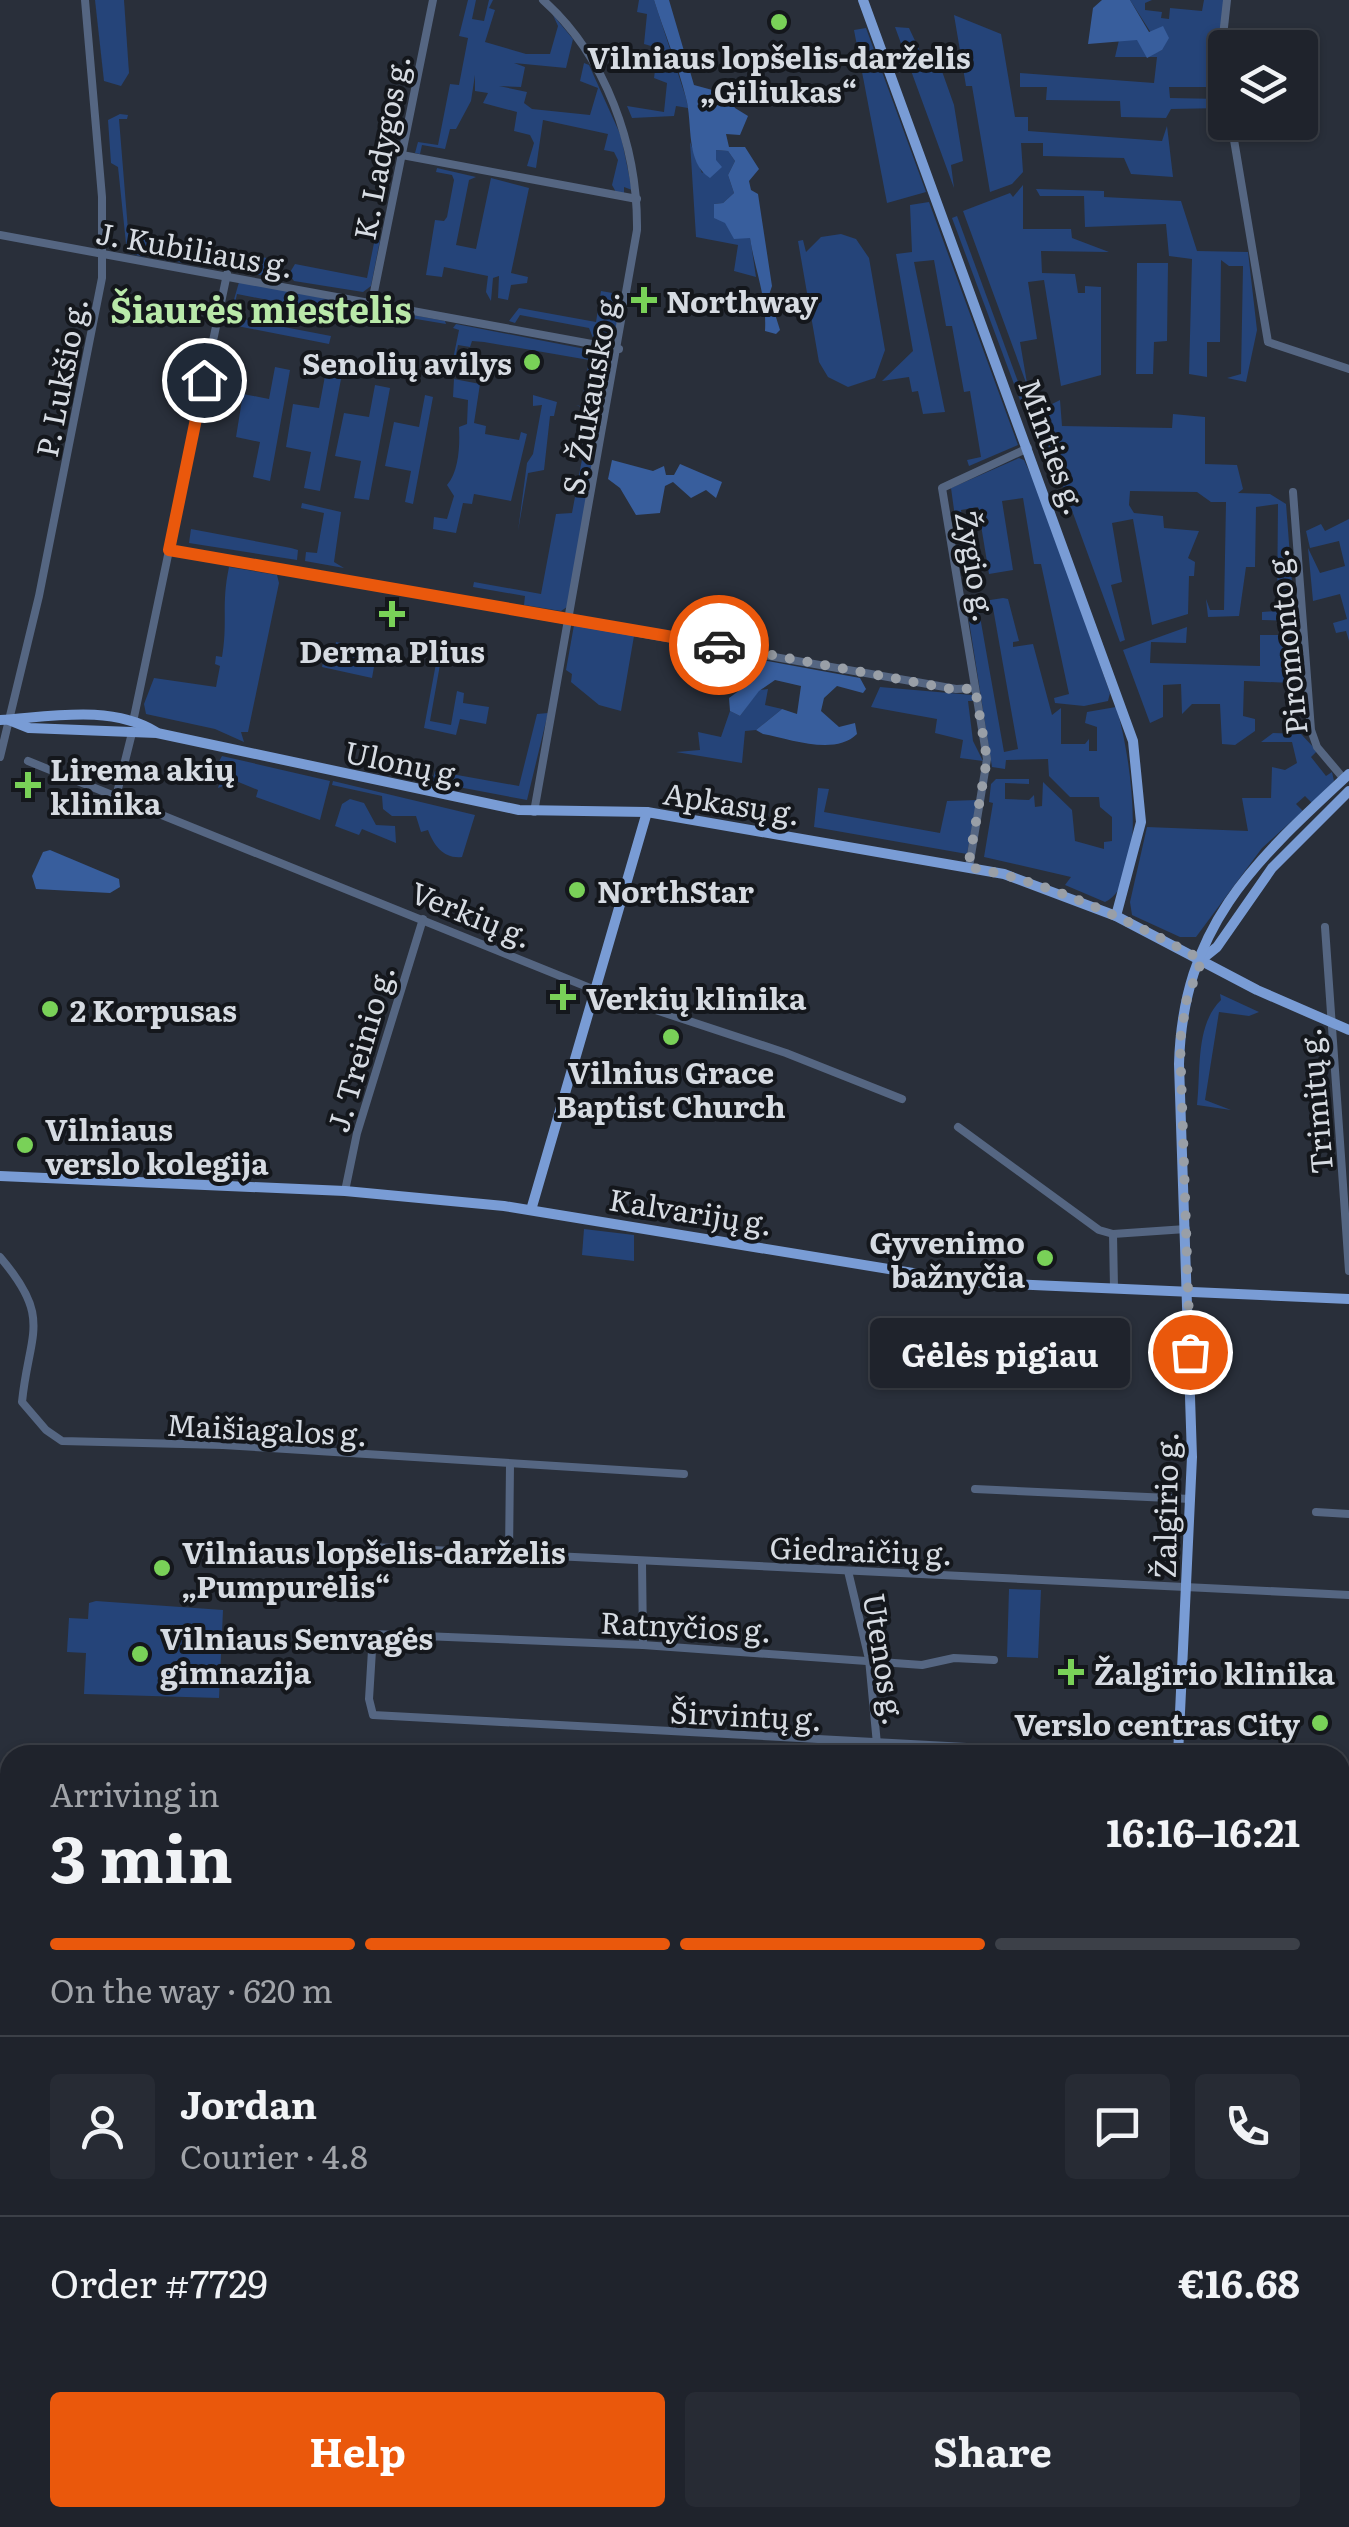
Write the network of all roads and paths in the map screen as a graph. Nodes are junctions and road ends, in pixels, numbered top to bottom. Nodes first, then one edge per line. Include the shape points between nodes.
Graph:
1 (85, 0) edge
2 (433, 0) edge
3 (543, 0) edge
4 (864, 0) edge
5 (1228, 0) edge
6 (1224, 30) edge
7 (1234, 140) edge
8 (402, 155) junction
9 (637, 198) junction
10 (0, 235) edge
11 (104, 256) junction
12 (226, 274) junction
13 (372, 302) junction
14 (619, 349) junction
15 (1349, 369) edge
16 (1028, 448) junction
17 (1293, 492) dead end
18 (169, 550) junction
19 (571, 618) junction
20 (975, 688) junction
21 (5, 720) edge
22 (133, 727) junction
23 (0, 757) edge
24 (28, 761) dead end
25 (1346, 777) edge
26 (1349, 791) edge
27 (116, 797) junction
28 (534, 812) junction
29 (646, 812) junction
30 (968, 867) junction
31 (1116, 916) junction
32 (423, 920) junction
33 (1325, 927) dead end
34 (1202, 960) junction
35 (595, 990) junction
36 (1330, 1023) junction
37 (1349, 1030) edge
38 (902, 1098) dead end
39 (958, 1127) dead end
40 (0, 1180) edge
41 (345, 1192) junction
42 (531, 1210) junction
43 (1186, 1229) junction
44 (1113, 1234) junction
45 (0, 1257) edge
46 (1349, 1271) edge
47 (1114, 1288) junction
48 (1188, 1289) junction
49 (1349, 1299) edge
50 (510, 1465) junction
51 (684, 1474) dead end
52 (976, 1490) dead end
53 (1191, 1499) junction
54 (1316, 1512) dead end
55 (1349, 1514) edge
56 (371, 1546) dead end
57 (509, 1554) junction
58 (642, 1562) junction
59 (848, 1571) junction
60 (1187, 1588) junction
61 (1349, 1595) edge
62 (643, 1645) junction
63 (868, 1659) junction
64 (994, 1660) dead end
65 (374, 1715) joint
66 (876, 1739) junction
67 (877, 1745) edge
68 (966, 1745) edge
69 (1179, 1745) edge

1 - 11 street, P. Lukšio g.
2 - 8 street, K. Ladygos g.
3 - 9 street, S. Žukausko g. via 598,71 622,125
4 - 16 main road, Minties g.
5 - 6 street
7 - 15 street via 1268,342
8 - 9 street
8 - 13 street, K. Ladygos g.
9 - 14 street, S. Žukausko g. via 636,256
10 - 11 street, J. Kubiliaus g.
11 - 12 street, J. Kubiliaus g.
11 - 21 street, P. Lukšio g. via 61,490
12 - 13 street, J. Kubiliaus g.
12 - 18 street
13 - 14 street, J. Kubiliaus g.
14 - 19 street, S. Žukausko g.
16 - 20 street, Žygio g. via 942,488
16 - 31 main road, Minties g. via 1120,699 1140,773 1140,834
17 - 25 street, Piromonto g. via 1311,730 1317,747
18 - 19 street
18 - 22 street
19 - 20 street via 956,690
19 - 28 street, S. Žukausko g.
20 - 30 street, Žygio g. via 987,759
21 - 22 main road, Ulonų g. via 29,728
21 - 23 street, P. Lukšio g.
22 - 27 street
22 - 28 main road, Ulonų g.
24 - 27 street, Verkių g.
25 - 34 main road, Žalgirio g. via 1251,869 1204,938
26 - 34 main road via 1272,868
27 - 32 street, Verkių g.
28 - 29 main road, Ulonų g.
29 - 30 main road, Apkasų g.
29 - 35 main road, Apkasų g.
30 - 31 main road, Apkasų g. via 1042,886
31 - 34 main road, Apkasų g.
32 - 35 street, Verkių g.
32 - 41 street, J. Treinio g. via 357,1132
33 - 36 street, Trimitų g.
34 - 36 main road, Apkasų g.
34 - 43 main road, Žalgirio g. via 1180,1041
35 - 38 street, Verkių g.
35 - 42 main road, Apkasų g.
36 - 37 main road, Apkasų g.
36 - 46 street, Trimitų g.
39 - 44 street
40 - 41 main road, Kalvarijų g.
41 - 42 main road, Kalvarijų g.
42 - 47 main road, Kalvarijų g. via 968,1282
43 - 44 street
43 - 48 main road, Žalgirio g.
44 - 47 street
45 - 50 street, Maišiagalos g. via 30,1298 33,1353 22,1402 46,1430 80,1444 222,1445
47 - 48 main road, Kalvarijų g.
48 - 49 main road, Kalvarijų g.
48 - 53 main road, Žalgirio g.
50 - 51 street, Maišiagalos g.
50 - 57 street
52 - 53 street
53 - 60 main road, Žalgirio g.
54 - 55 street
56 - 57 street, Giedraičių g.
57 - 58 street, Giedraičių g.
58 - 59 street, Giedraičių g.
58 - 62 street
59 - 60 street, Giedraičių g.
59 - 63 street, Utenos g.
60 - 61 street, Giedraičių g.
60 - 69 main road, Žalgirio g.
62 - 63 street, Ratnyčios g.
62 - 65 street, Ratnyčios g. via 374,1634
63 - 64 street, Ratnyčios g. via 922,1665
63 - 66 street, Utenos g.
65 - 66 street, Širvintų g.
66 - 67 street, Utenos g.
66 - 68 street, Širvintų g.

